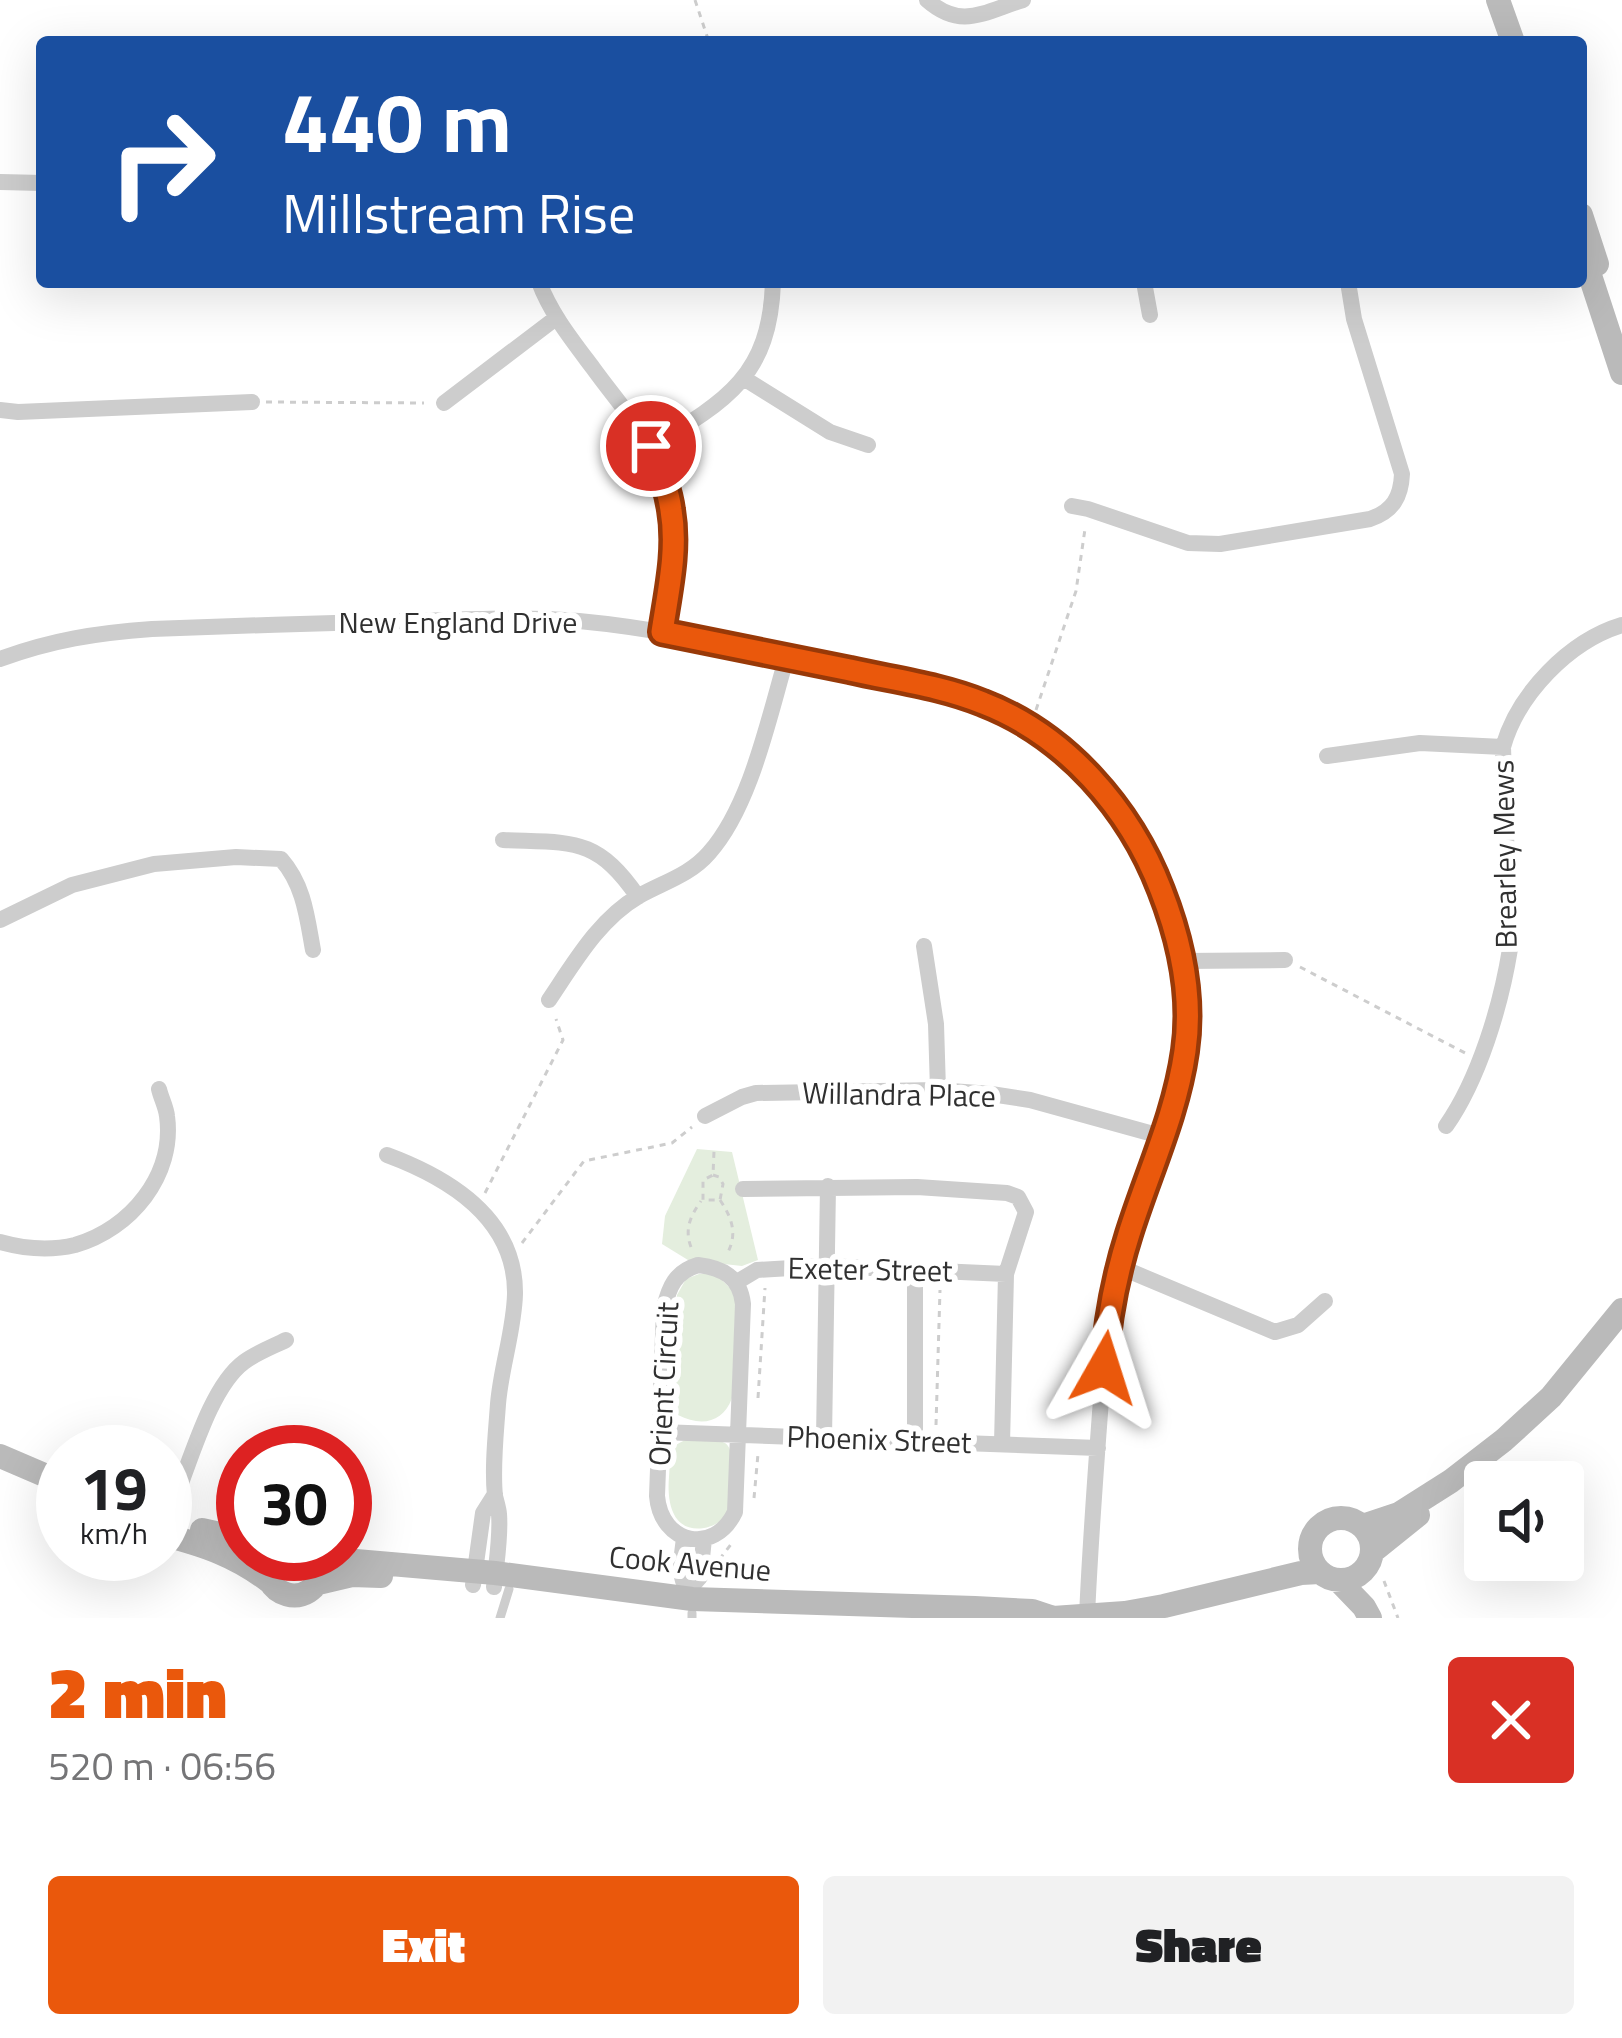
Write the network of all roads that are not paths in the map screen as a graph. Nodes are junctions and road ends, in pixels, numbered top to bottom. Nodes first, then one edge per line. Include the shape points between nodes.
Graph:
1 (928, 0) edge
2 (1023, 0) edge
3 (1498, 0) edge
4 (1509, 0) edge
5 (1511, 36) edge
6 (1521, 36) edge
7 (0, 182) edge
8 (36, 183) edge
9 (1587, 233) edge
10 (1587, 266) edge
11 (542, 288) edge
12 (772, 288) edge
13 (1145, 288) edge
14 (1349, 288) edge
15 (1150, 315) dead end
16 (556, 318) junction
17 (1622, 339) edge
18 (1622, 373) edge
19 (745, 379) junction
20 (252, 402) road end
21 (444, 403) road end
22 (0, 410) edge
23 (868, 445) dead end
24 (651, 446) junction
25 (1080, 508) road end
26 (1622, 625) edge
27 (662, 632) junction
28 (787, 656) junction
29 (0, 658) edge
30 (1503, 748) junction
31 (1327, 756) dead end
32 (503, 840) dead end
33 (638, 897) junction
34 (0, 920) edge
35 (924, 946) dead end
36 (313, 950) dead end
37 (1285, 960) road end
38 (1183, 961) junction
39 (549, 1000) road end
40 (159, 1089) dead end
41 (938, 1090) junction
42 (705, 1116) road end
43 (1446, 1126) dead end
44 (1164, 1137) junction
45 (387, 1155) dead end
46 (828, 1186) junction
47 (743, 1189) dead end
48 (0, 1242) edge
49 (826, 1266) junction
50 (1120, 1267) junction
51 (915, 1270) junction
52 (1006, 1274) junction
53 (737, 1282) junction
54 (1325, 1301) dead end
55 (1622, 1310) edge
56 (1622, 1329) edge
57 (286, 1340) dead end
58 (660, 1432) junction
59 (915, 1434) junction
60 (740, 1435) junction
61 (824, 1439) junction
62 (1002, 1444) junction
63 (1098, 1448) junction
64 (192, 1453) edge
65 (0, 1456) edge
66 (36, 1471) edge
67 (0, 1472) edge
68 (36, 1487) edge
69 (1363, 1526) junction
70 (684, 1537) junction
71 (704, 1539) junction
72 (192, 1542) edge
73 (1310, 1547) junction
74 (1355, 1571) junction
75 (372, 1574) edge
76 (493, 1580) junction
77 (270, 1581) edge
78 (307, 1581) edge
79 (310, 1581) edge
80 (271, 1584) junction
81 (1257, 1585) junction
82 (692, 1604) edge
83 (914, 1612) edge
84 (287, 1616) edge
85 (1087, 1616) edge
86 (500, 1618) edge
87 (782, 1618) edge
88 (1054, 1618) edge
89 (1370, 1618) edge
90 (1383, 1618) edge

1 - 2 street via 964,18
3 - 5 street
4 - 6 street
7 - 8 street
9 - 17 street
10 - 18 street
11 - 16 street
12 - 19 street via 763,342
13 - 15 street
14 - 25 street via 1402,474 1389,510 1203,545
16 - 21 street
16 - 24 street
19 - 23 street via 830,432
19 - 24 street via 712,410
20 - 22 street
24 - 27 street via 673,528
26 - 30 street, Brearley Mews via 1555,667 1516,713
27 - 28 street, New England Drive
27 - 29 street, New England Drive via 499,619 253,625 95,633
28 - 33 street via 746,787 717,843 684,874
28 - 38 street, New England Drive via 984,703 1069,756 1135,833
30 - 31 street via 1420,742
30 - 43 street, Brearley Mews via 1510,949 1480,1060
32 - 33 street via 583,846 616,867
33 - 39 street via 597,933
34 - 36 street via 71,885 154,864 281,859 295,875
35 - 41 street
37 - 38 street
38 - 44 street, New England Drive via 1186,1048
40 - 48 street via 167,1115 161,1172 124,1219 75,1245
41 - 42 street, Willandra Place via 756,1093
41 - 44 street, Willandra Place via 1030,1100
44 - 50 street, New England Drive
45 - 76 street via 478,1206 514,1277 495,1495 483,1513
46 - 47 street
46 - 49 street
46 - 52 street via 1012,1194 1026,1218
49 - 51 street, Exeter Street
49 - 53 street, Exeter Street via 766,1269
49 - 61 street
50 - 54 street via 1275,1332
50 - 63 street, New England Drive
51 - 52 street, Exeter Street
51 - 59 street
52 - 62 street
53 - 58 street, Orient Circuit via 698,1265 671,1283
53 - 60 street
55 - 69 street via 1504,1440 1413,1506
56 - 74 street, Cook Avenue via 1516,1444
57 - 64 street via 241,1363
58 - 60 street, Phoenix Street
58 - 70 street, Orient Circuit via 659,1512
59 - 61 street, Phoenix Street
59 - 62 street, Phoenix Street
60 - 61 street, Phoenix Street
60 - 71 street via 735,1512 724,1530
62 - 63 street, Phoenix Street
63 - 85 street, New England Drive
65 - 66 street
67 - 68 street
69 - 73 street via 1330,1520
69 - 74 street via 1371,1538
70 - 71 street
70 - 82 street, Orient Circuit via 682,1575
71 - 82 street
72 - 80 street
73 - 74 street via 1312,1561
73 - 81 street, Cook Avenue
74 - 81 street, Cook Avenue
74 - 89 street via 1354,1596
74 - 90 street
75 - 76 street, Cook Avenue
76 - 82 street, Cook Avenue
76 - 86 lane
77 - 80 street
78 - 80 street, Cook Avenue via 292,1595
79 - 84 street
80 - 84 street
81 - 85 street, Cook Avenue
82 - 83 street, Cook Avenue
82 - 87 street, Cook Avenue
83 - 88 street, Cook Avenue via 1032,1611
85 - 88 street, Cook Avenue

